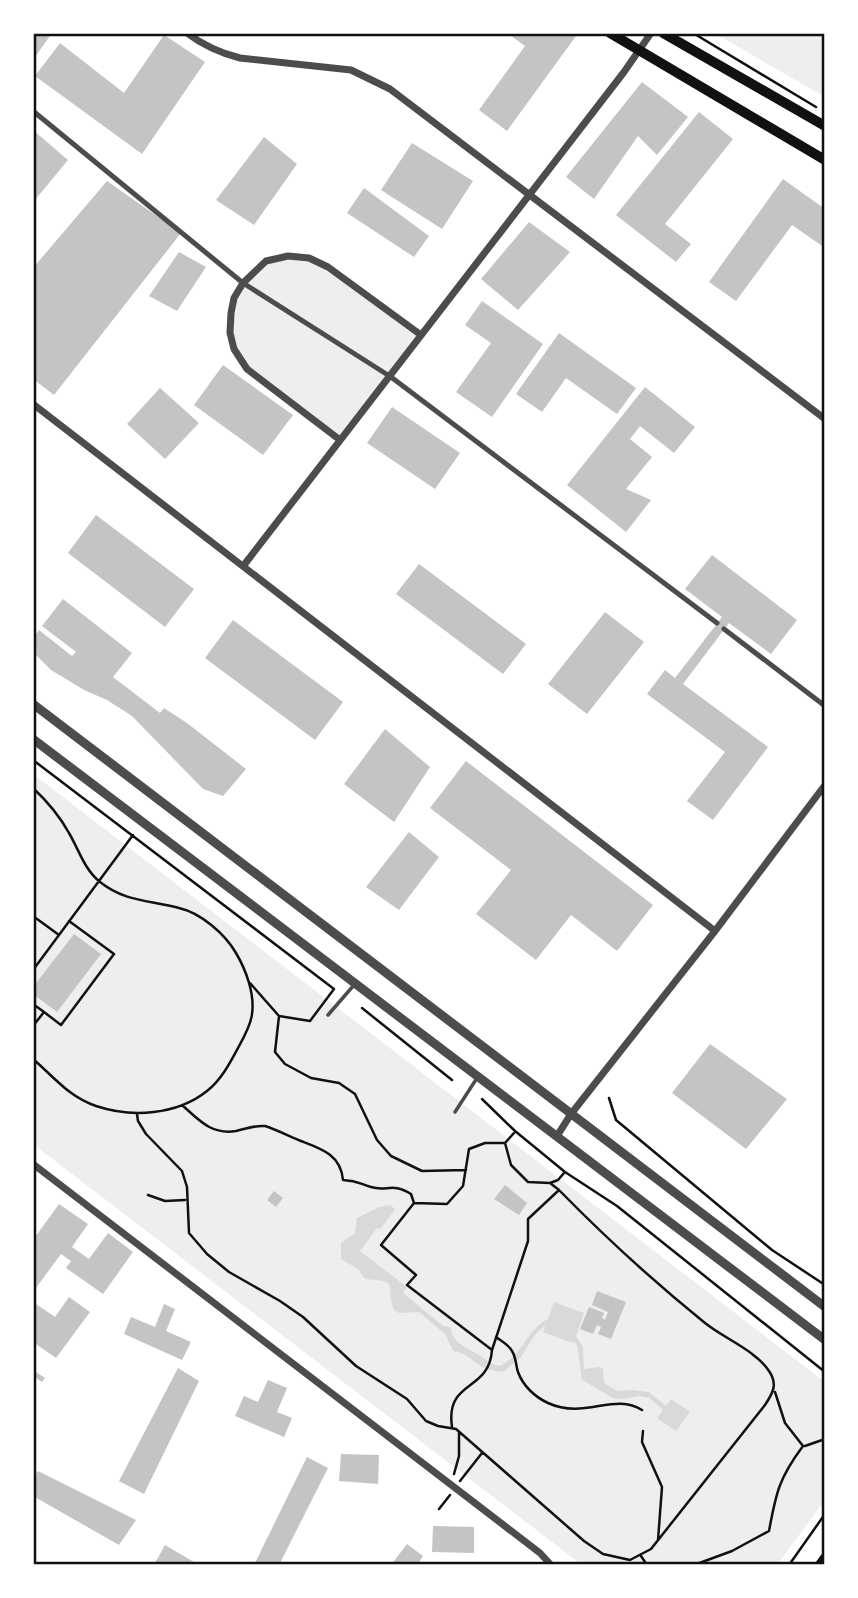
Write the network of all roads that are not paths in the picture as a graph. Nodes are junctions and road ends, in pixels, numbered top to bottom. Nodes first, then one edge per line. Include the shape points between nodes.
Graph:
1 (187, 33) edge
2 (610, 33) edge
3 (651, 33) edge
4 (663, 33) edge
5 (639, 51) junction
6 (33, 111) edge
7 (825, 126) edge
8 (825, 160) edge
9 (530, 195) junction
10 (243, 283) junction
11 (421, 335) junction
12 (391, 377) junction
13 (33, 404) edge
14 (825, 419) edge
15 (340, 440) junction
16 (244, 565) junction
17 (717, 624) dead end
18 (724, 629) dead end
19 (33, 704) edge
20 (825, 706) edge
21 (33, 739) edge
22 (825, 785) edge
23 (715, 931) junction
24 (355, 983) junction
25 (327, 1015) dead end
26 (478, 1076) junction
27 (455, 1112) dead end
28 (571, 1114) junction
29 (557, 1136) junction
30 (33, 1164) edge
31 (825, 1307) edge
32 (825, 1340) edge
33 (825, 1558) edge
34 (551, 1565) edge
35 (820, 1565) edge

1 - 9 street via 204,46 240,58 351,70 371,78
2 - 5 main road
3 - 5 street
4 - 7 main road
5 - 8 main road
5 - 9 street
6 - 10 street
9 - 11 street
9 - 14 street
10 - 11 street via 266,261 309,258
10 - 12 street
10 - 15 street via 230,313 234,349 247,369
11 - 12 street
12 - 15 street
12 - 17 street
13 - 16 street
15 - 16 street
16 - 23 street
18 - 20 street
19 - 28 street
21 - 24 street
22 - 23 street
23 - 28 street
24 - 25 lane
24 - 26 street
26 - 27 lane
26 - 29 street
28 - 29 street
28 - 31 street
29 - 32 street
30 - 34 street
33 - 35 main road

